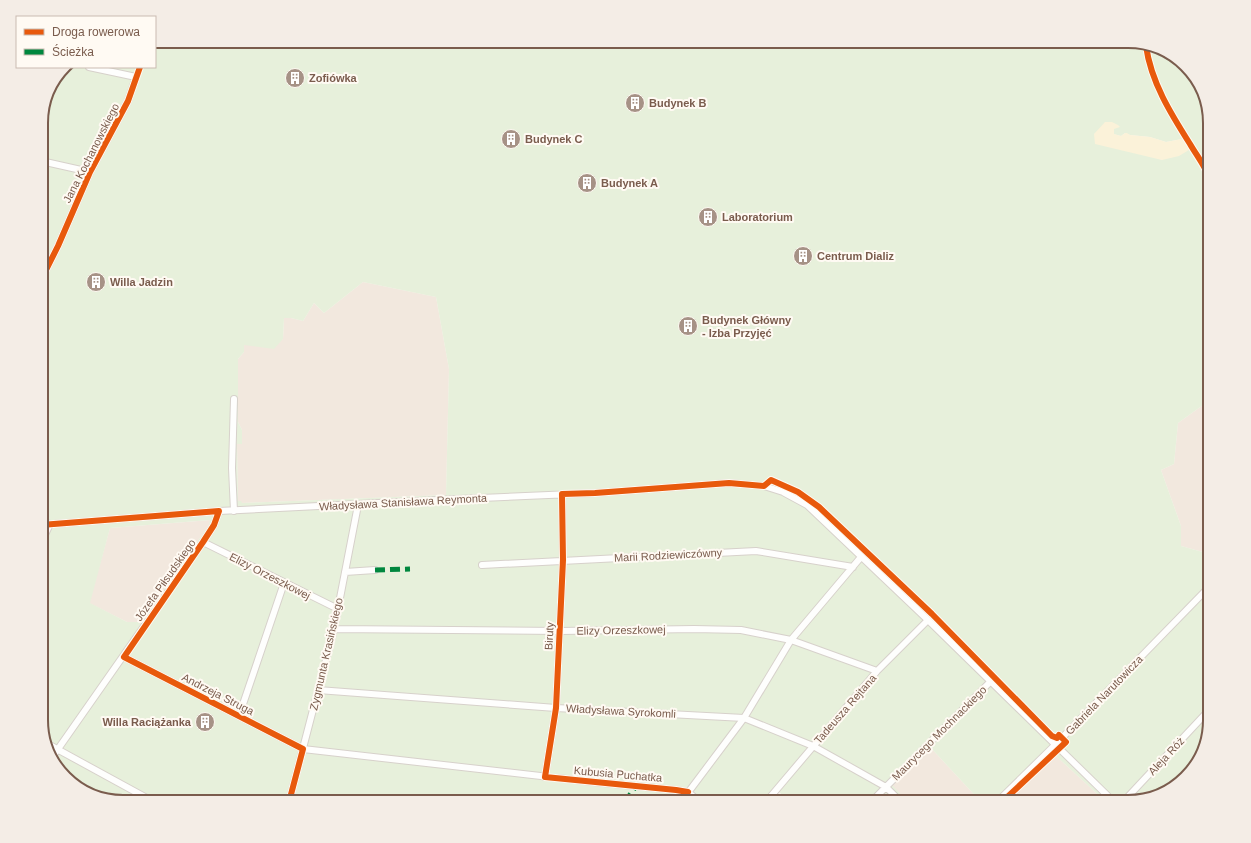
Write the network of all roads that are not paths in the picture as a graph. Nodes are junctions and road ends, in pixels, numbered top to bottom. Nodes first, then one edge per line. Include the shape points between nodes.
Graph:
1 (94, 68) edge
2 (48, 163) edge
3 (90, 172) junction
4 (48, 265) edge
5 (234, 399) dead end
6 (562, 494) junction
7 (358, 505) junction
8 (219, 511) junction
9 (234, 511) junction
10 (50, 524) joint
11 (48, 528) edge
12 (203, 542) junction
13 (861, 557) junction
14 (563, 560) junction
15 (482, 565) dead end
16 (853, 567) junction
17 (375, 570) dead end
18 (345, 572) junction
19 (284, 583) junction
20 (1203, 593) edge
21 (338, 609) junction
22 (928, 620) junction
23 (334, 629) junction
24 (560, 631) junction
25 (791, 640) junction
26 (124, 657) junction
27 (877, 671) junction
28 (990, 682) junction
29 (318, 690) junction
30 (556, 708) junction
31 (239, 716) junction
32 (1203, 716) edge
33 (744, 718) junction
34 (1055, 745) junction
35 (53, 746) edge
36 (813, 746) junction
37 (58, 749) junction
38 (303, 749) junction
39 (56, 752) edge
40 (545, 777) junction
41 (886, 787) junction
42 (688, 792) junction
43 (141, 795) edge
44 (291, 795) edge
45 (686, 795) edge
46 (692, 795) edge
47 (772, 795) edge
48 (878, 795) edge
49 (894, 795) edge
50 (1004, 795) edge
51 (1107, 795) edge
52 (1130, 795) edge

1 - 3 street, Jana Kochanowskiego via 136,77 128,101
2 - 3 street
3 - 4 street, Jana Kochanowskiego
5 - 9 street
6 - 7 street, Władysława Stanisława Reymonta
6 - 13 street, Władysława Stanisława Reymonta via 729,483 764,486 784,492 807,505
6 - 14 street, Biruty
7 - 9 street, Władysława Stanisława Reymonta
7 - 18 street, Zygmunta Krasińskiego
8 - 9 street, Władysława Stanisława Reymonta
8 - 10 street, Władysława Stanisława Reymonta
8 - 12 street, Józefa Piłsudskiego
10 - 11 street
12 - 19 street, Elizy Orzeszkowej
12 - 26 street, Józefa Piłsudskiego
13 - 16 street
13 - 22 street, Władysława Stanisława Reymonta
14 - 15 street, Marii Rodziewiczówny
14 - 16 street, Marii Rodziewiczówny via 756,551
14 - 24 street, Biruty
16 - 25 street
17 - 18 street
18 - 21 street, Zygmunta Krasińskiego
19 - 21 street, Elizy Orzeszkowej
19 - 31 street
20 - 34 street, Gabriela Narutowicza
21 - 23 street, Zygmunta Krasińskiego
22 - 27 street, Tadeusza Rejtana
22 - 28 street, Władysława Stanisława Reymonta
23 - 24 street, Elizy Orzeszkowej
23 - 29 street, Zygmunta Krasińskiego
24 - 25 street, Elizy Orzeszkowej via 741,630
24 - 30 street, Biruty
25 - 27 street, Elizy Orzeszkowej
25 - 33 street
26 - 31 street, Andrzeja Struga
26 - 37 street, Józefa Piłsudskiego
27 - 36 street, Tadeusza Rejtana
28 - 34 street, Władysława Stanisława Reymonta
28 - 41 street, Maurycego Mochnackiego
29 - 30 street, Władysława Syrokomli
29 - 38 street, Zygmunta Krasińskiego
30 - 33 street, Władysława Syrokomli
30 - 40 street, Biruty
31 - 38 street, Andrzeja Struga
32 - 52 street, Aleja Róż
33 - 36 street, Władysława Syrokomli
33 - 42 street
34 - 50 street, Gabriela Narutowicza
34 - 51 street, Władysława Stanisława Reymonta
35 - 37 street
36 - 41 street, Władysława Syrokomli
36 - 47 street, Tadeusza Rejtana
37 - 39 street, Józefa Piłsudskiego
37 - 43 street
38 - 40 street, Kubusia Puchatka
38 - 44 street, Zygmunta Krasińskiego
40 - 42 street, Kubusia Puchatka
41 - 48 street, Maurycego Mochnackiego
41 - 49 street, Władysława Syrokomli
42 - 45 street
42 - 46 street

